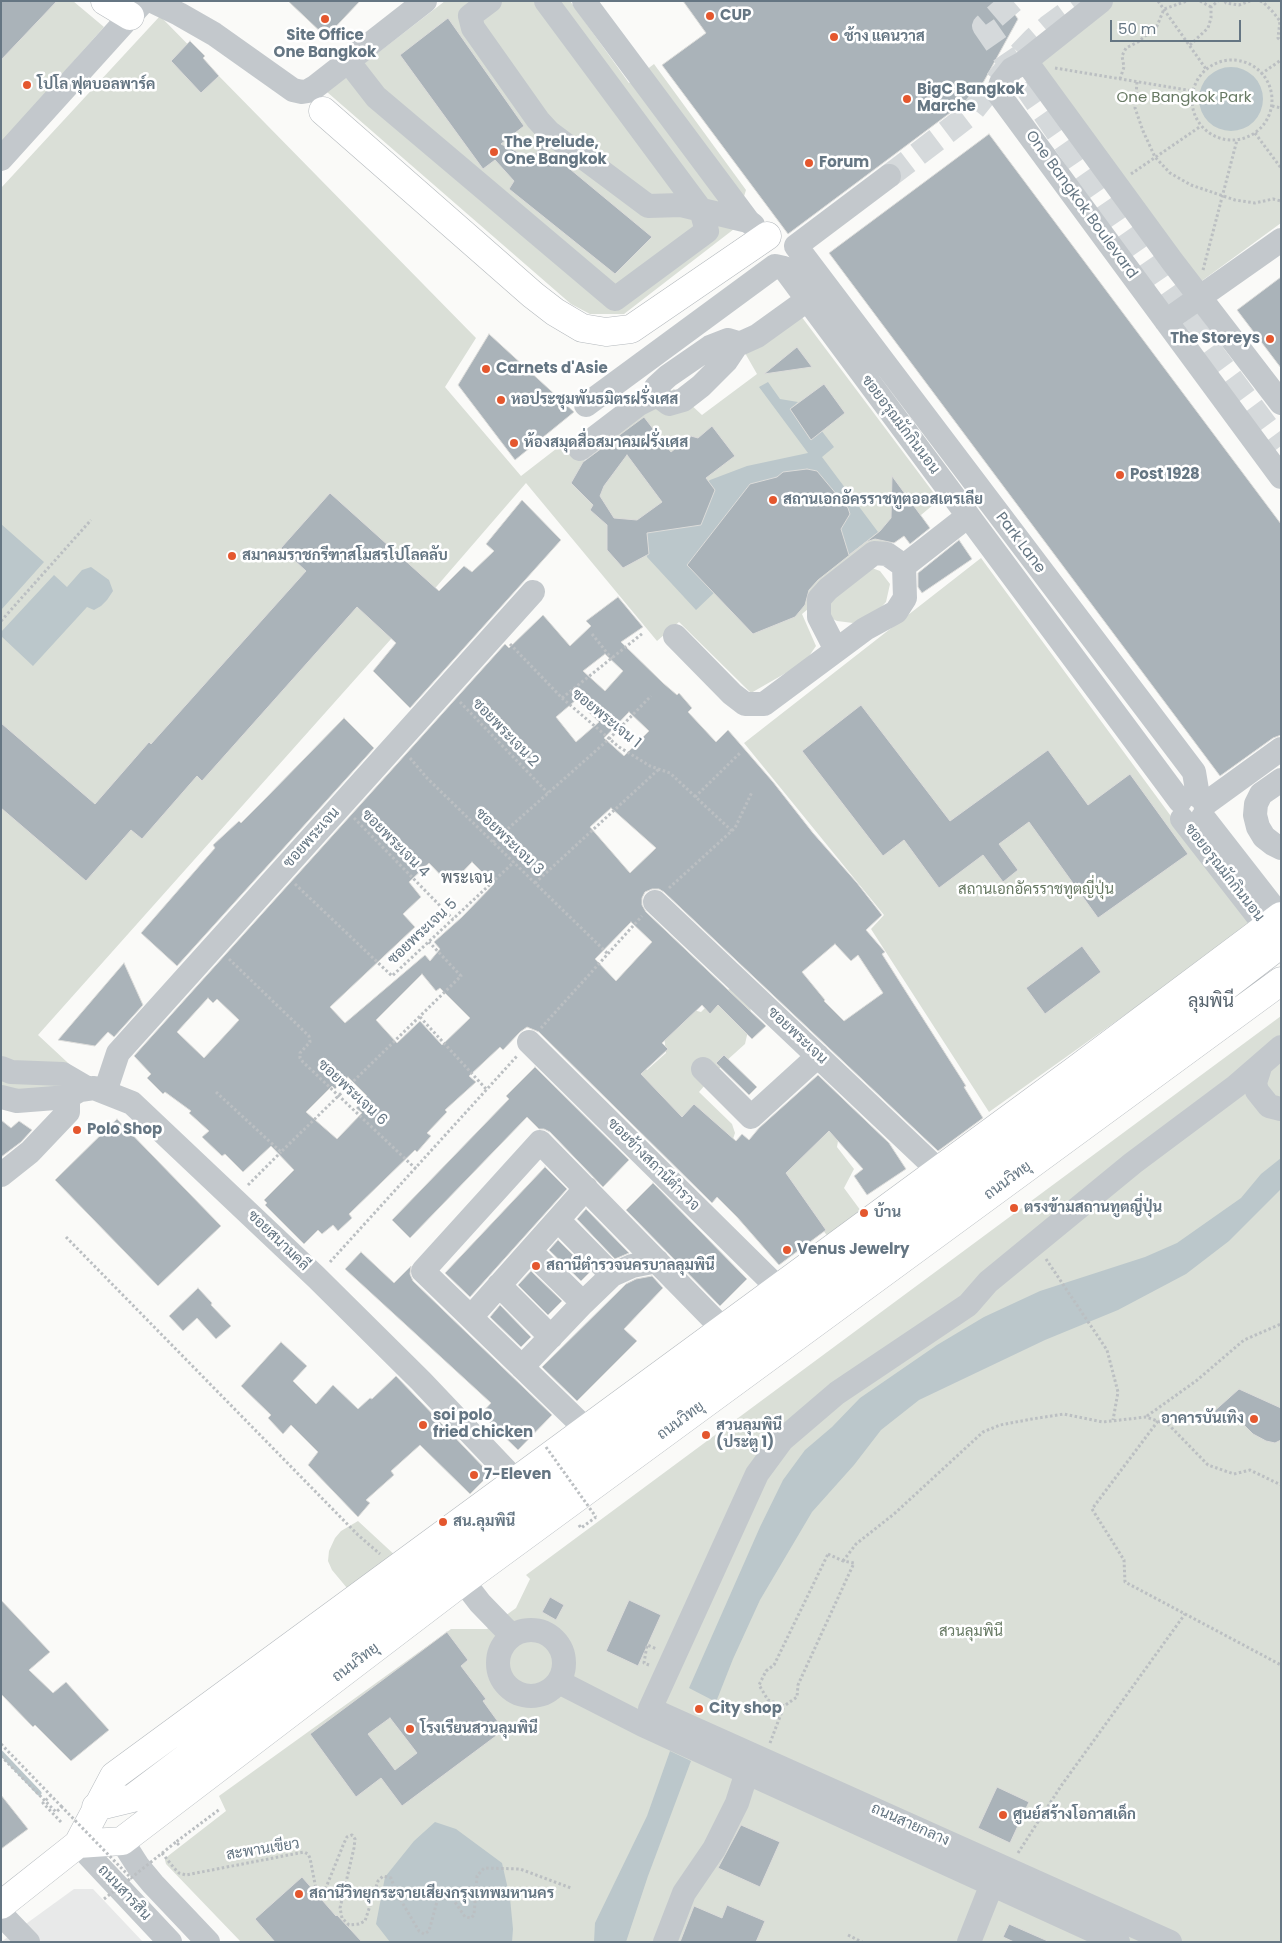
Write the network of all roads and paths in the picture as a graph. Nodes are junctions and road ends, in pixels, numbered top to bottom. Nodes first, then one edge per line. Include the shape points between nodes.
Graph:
1 (105, 1) edge
2 (425, 1) edge
3 (490, 1) edge
4 (546, 1) edge
5 (584, 1) edge
6 (1101, 1) edge
7 (1158, 1) edge
8 (1187, 1) edge
9 (1200, 1) edge
10 (1218, 1) edge
11 (1225, 1) edge
12 (1250, 1) edge
13 (1263, 2) edge
14 (142, 6) edge
15 (1211, 7) junction
16 (1164, 9) junction
17 (1281, 41) edge
18 (1190, 46) junction
19 (1281, 60) edge
20 (348, 61) junction
21 (1023, 63) junction
22 (1206, 69) junction
23 (1262, 74) junction
24 (1120, 79) junction
25 (1137, 82) junction
26 (1193, 91) junction
27 (1272, 106) junction
28 (1281, 108) edge
29 (323, 111) dead end
30 (1201, 126) junction
31 (1254, 133) junction
32 (1237, 140) junction
33 (1155, 157) junction
34 (1, 159) edge
35 (1281, 168) edge
36 (889, 176) tunnel mouth
37 (1116, 184) junction
38 (1223, 195) junction
39 (1281, 202) edge
40 (701, 210) junction
41 (757, 228) junction
42 (1281, 240) edge
43 (796, 246) junction
44 (1199, 296) junction
45 (808, 300) junction
46 (1166, 321) junction
47 (1281, 404) edge
48 (586, 405) dead end
49 (580, 449) dead end
50 (1281, 477) edge
51 (968, 516) junction
52 (91, 520) dead end
53 (904, 566) junction
54 (533, 592) dead end
55 (1, 621) edge
56 (497, 631) junction
57 (643, 633) dead end
58 (592, 634) dead end
59 (676, 636) dead end
60 (836, 650) junction
61 (612, 659) junction
62 (446, 688) junction
63 (651, 696) dead end
64 (562, 698) junction
65 (609, 739) junction
66 (397, 742) junction
67 (1281, 749) edge
68 (740, 753) dead end
69 (659, 769) junction
70 (1281, 780) edge
71 (548, 793) junction
72 (695, 797) junction
73 (341, 806) junction
74 (1193, 807) junction
75 (732, 831) dead end
76 (493, 842) junction
77 (1281, 848) edge
78 (514, 862) junction
79 (282, 872) junction
80 (535, 883) junction
81 (655, 902) dead end
82 (453, 919) junction
83 (1278, 932) edge
84 (429, 942) junction
85 (215, 946) junction
86 (608, 954) dead end
87 (1281, 981) edge
88 (420, 1017) junction
89 (529, 1042) dead end
90 (818, 1056) junction
91 (1272, 1058) edge
92 (1120, 1067) junction
93 (1, 1068) edge
94 (703, 1069) dead end
95 (487, 1090) dead end
96 (216, 1092) dead end
97 (87, 1093) junction
98 (339, 1096) junction
99 (1, 1097) edge
100 (1281, 1109) edge
101 (281, 1152) junction
102 (416, 1169) dead end
103 (938, 1170) junction
104 (1, 1175) edge
105 (586, 1188) junction
106 (234, 1199) junction
107 (558, 1220) junction
108 (66, 1237) dead end
109 (530, 1251) junction
110 (657, 1261) junction
111 (1055, 1270) dead end
112 (612, 1275) junction
113 (499, 1285) junction
114 (778, 1288) junction
115 (583, 1303) junction
116 (471, 1317) junction
117 (1281, 1324) edge
118 (722, 1328) junction
119 (551, 1337) junction
120 (522, 1367) junction
121 (654, 1410) junction
122 (1146, 1417) junction
123 (1113, 1420) junction
124 (1159, 1421) junction
125 (586, 1429) junction
126 (546, 1446) dead end
127 (516, 1481) junction
128 (1281, 1485) edge
129 (579, 1525) dead end
130 (448, 1561) junction
131 (843, 1561) junction
132 (396, 1569) junction
133 (1185, 1614) junction
134 (511, 1636) junction
135 (647, 1644) joint
136 (1281, 1665) edge
137 (558, 1682) junction
138 (784, 1706) junction
139 (646, 1717) junction
140 (1, 1744) edge
141 (1, 1756) edge
142 (756, 1763) junction
143 (51, 1795) junction
144 (62, 1807) junction
145 (96, 1807) junction
146 (220, 1809) dead end
147 (61, 1822) dead end
148 (122, 1841) junction
149 (78, 1844) junction
150 (162, 1853) junction
151 (131, 1878) junction
152 (1000, 1880) junction
153 (570, 1888) dead end
154 (104, 1899) dead end
155 (1, 1905) edge
156 (1, 1914) edge
157 (848, 1935) dead end
158 (1111, 1940) edge
159 (28, 1942) edge
160 (170, 1942) edge
161 (208, 1942) edge
162 (665, 1942) edge
163 (862, 1942) edge
164 (969, 1942) edge
165 (1170, 1942) edge

1 - 14 main road
2 - 20 street
3 - 40 street via 470,16 473,28 549,132 648,206
4 - 40 street
5 - 41 street
6 - 21 street
7 - 16 path
8 - 16 path
9 - 15 path
10 - 15 path
11 - 12 path via 1239,5
13 - 17 path via 1280,21 1278,38
14 - 20 street via 179,14 214,34 293,90 308,91
14 - 34 street
15 - 18 path via 1208,28
16 - 18 path
16 - 24 path via 1156,26 1126,48
18 - 22 path
19 - 23 path
20 - 40 street via 376,97 615,299 707,231
21 - 24 path
21 - 37 street via 1031,68
21 - 46 street, One Bangkok Boulevard via 1012,70 998,93
22 - 23 path via 1222,61 1236,60 1248,63
22 - 26 path
23 - 27 path via 1271,93
24 - 25 path
25 - 26 path
25 - 33 path via 1135,108
26 - 30 path via 1191,101
27 - 28 path
27 - 31 path via 1268,118
29 - 41 main road via 533,294 582,328 606,332 631,329
30 - 32 path via 1211,135
30 - 33 path
31 - 32 path
31 - 35 path
32 - 38 path
33 - 37 path
33 - 38 path via 1170,173 1191,185
36 - 43 street
37 - 44 street
38 - 39 path via 1255,203 1273,199
38 - 44 path
40 - 41 street
41 - 43 street
42 - 44 street
43 - 74 street, Park Lane via 1194,772
44 - 46 street
44 - 47 street
45 - 48 street, ซอยอรุณมักกินนอน via 784,268 775,266
45 - 49 street via 757,336 737,345 726,361 683,400 669,404 657,395 639,404
45 - 51 street, ซอยอรุณมักกินนอน
46 - 50 street, One Bangkok Boulevard
51 - 53 street
51 - 74 street, ซอยอรุณมักกินนอน
52 - 55 path
53 - 60 street via 905,598 896,612
53 - 60 street via 886,554 874,553 819,599 819,618
54 - 56 street, ซอยพระเจน
56 - 62 street, ซอยพระเจน
56 - 64 path, ซอยพระเจน 1
57 - 61 path
58 - 61 path
59 - 60 street via 745,704 764,704
61 - 64 path
62 - 66 street, ซอยพระเจน
62 - 71 path, ซอยพระเจน 2
63 - 65 path
64 - 65 path, ซอยพระเจน 1
65 - 69 path, ซอยพระเจน 1
65 - 71 path
66 - 73 street, ซอยพระเจน
66 - 76 path, ซอยพระเจน 3 via 427,778
67 - 74 street
68 - 72 path
69 - 72 path, ซอยพระเจน 1 via 670,773
69 - 80 path
70 - 77 street via 1261,794 1255,815 1264,837
71 - 76 path
72 - 75 path, ซอยพระเจน 1
73 - 79 street, ซอยพระเจน
73 - 82 path, ซอยพระเจน 4
74 - 83 street, ซอยอรุณมักกินนอน
76 - 78 path, ซอยพระเจน 3
78 - 80 path, ซอยพระเจน 3
78 - 82 path, ซอยพระเจน 5
79 - 84 path, ซอยพระเจน 5 via 392,976
79 - 85 street, ซอยพระเจน
80 - 86 path, ซอยพระเจน 3
81 - 90 street, ซอยพระเจน
82 - 84 path, ซอยพระเจน 5
83 - 92 main road, ถนนวิทยุ
84 - 88 path via 461,976
85 - 97 street, ซอยพระเจน via 118,1053
85 - 98 path, ซอยพระเจน 6 via 309,1036 310,1042 300,1058
87 - 92 main road, ถนนวิทยุ
88 - 95 path
88 - 98 path
89 - 114 street, ซอยข้างสถานีตำรวจ
90 - 94 street via 751,1117
90 - 103 street, ซอยพระเจน
91 - 100 street via 1255,1083 1269,1106
91 - 139 street via 1133,1163 988,1282 968,1305 837,1393 782,1440 757,1474
92 - 103 main road, ถนนวิทยุ
92 - 121 main road, ถนนวิทยุ
93 - 97 street via 11,1072 62,1074
96 - 101 path
97 - 99 street, ซอยสนามคลี via 17,1101
97 - 104 street, ซอยพระเจน via 30,1152
97 - 106 street, ซอยสนามคลี via 132,1102
98 - 101 path
98 - 102 path, ซอยพระเจน 6
101 - 106 path
103 - 114 main road, ถนนวิทยุ
105 - 107 street
105 - 110 street
105 - 116 street via 540,1142 422,1271
106 - 127 street, ซอยสนามคลี via 421,1380
107 - 109 street
107 - 112 street
108 - 132 path
109 - 113 street
109 - 115 street
110 - 112 street via 632,1266
110 - 118 street
111 - 123 path via 1107,1350 1118,1392
112 - 115 street
113 - 116 street
113 - 119 street
114 - 118 main road, ถนนวิทยุ
115 - 119 street
116 - 120 street
117 - 122 path via 1244,1340 1196,1381
118 - 121 main road, ถนนวิทยุ
119 - 120 street
120 - 125 street
121 - 125 main road, ถนนวิทยุ
121 - 130 main road, ถนนวิทยุ
122 - 123 path
122 - 124 path
123 - 131 path via 1103,1422 1064,1414 1000,1425 983,1432 894,1514 856,1544
124 - 128 path via 1169,1424 1208,1465 1234,1474 1250,1470
124 - 133 path via 1092,1508 1124,1560 1125,1582
125 - 127 main road, ถนนวิทยุ
126 - 129 path, bridge via 596,1517 581,1528
127 - 130 main road, ถนนวิทยุ
130 - 132 main road, ถนนวิทยุ
130 - 134 street via 480,1604
130 - 145 main road, ถนนวิทยุ via 133,1798
130 - 148 main road, ถนนวิทยุ
131 - 138 path via 854,1563 798,1685 797,1697
131 - 138 path via 828,1554 774,1665 766,1671 759,1684 768,1700
132 - 145 main road, ถนนวิทยุ via 114,1776
133 - 136 path
133 - 152 path via 1061,1786
134 - 137 street via 521,1630 533,1629 554,1639 564,1660
134 - 137 street via 498,1653 497,1664 504,1683 512,1691 534,1697 551,1690
135 - 135 path via 657,1649 649,1666 644,1663
137 - 139 street, ถนนสายกลาง
138 - 142 path
139 - 142 street, ถนนสายกลาง
140 - 143 path
141 - 144 path, bridge via 56,1812
142 - 152 street, ถนนสายกลาง
142 - 162 street via 714,1849 684,1893
143 - 144 path
143 - 147 path, bridge via 43,1803
144 - 151 path, bridge
145 - 149 main road, ถนนวิทยุ
146 - 150 path, bridge
148 - 149 main road
148 - 161 street, ถนนสารสิน via 153,1884
149 - 155 main road, ถนนวิทยุ
149 - 160 street, ถนนสารสิน
150 - 151 path, bridge
150 - 153 path, สะพานเขียว via 179,1873 186,1875 304,1852 310,1858 316,1889 320,1891 325,1890 344,1843 352,1835 354,1848 340,1908 342,1918 349,1925 365,1921 378,1880 383,1876 391,1878 396,1892 424,1934 430,1931 439,1894 444,1890 465,1917 474,1915 477,1876 484,1868 520,1869
151 - 154 path, bridge
152 - 158 street, ถนนสายกลาง
152 - 164 street
152 - 165 street, ถนนสายกลาง
156 - 159 street
157 - 163 path

